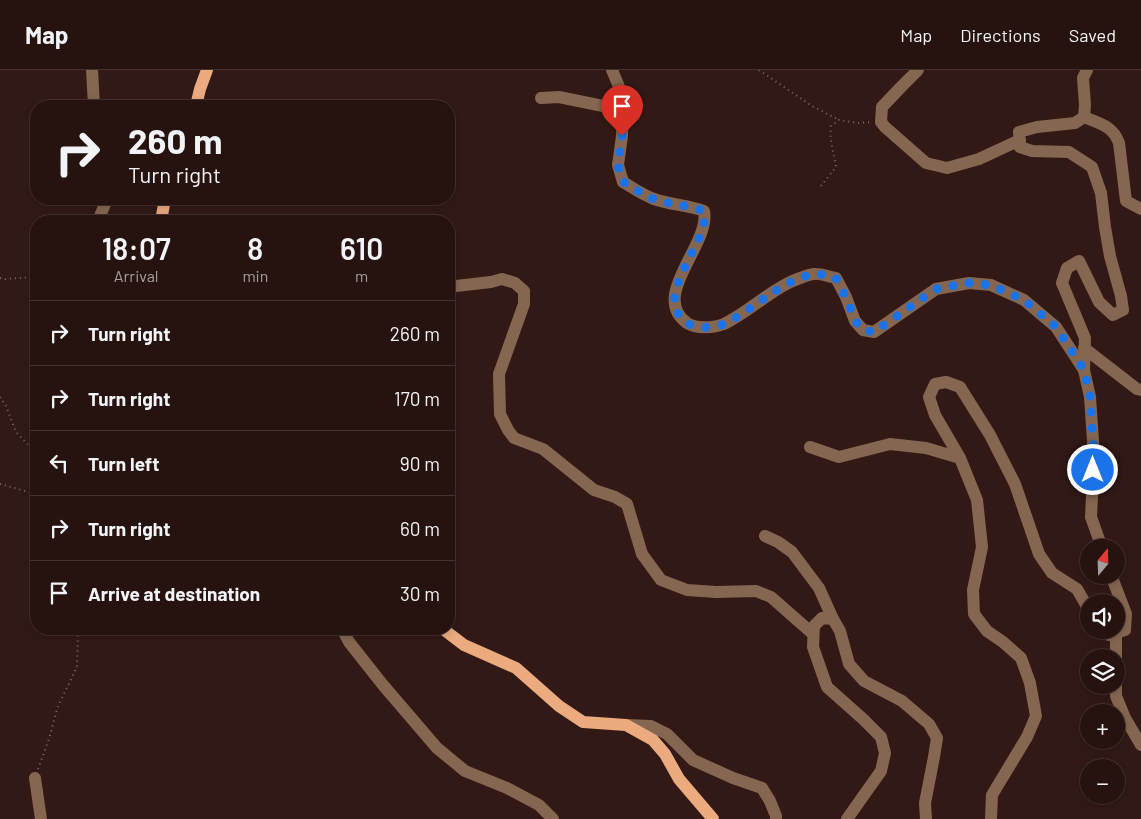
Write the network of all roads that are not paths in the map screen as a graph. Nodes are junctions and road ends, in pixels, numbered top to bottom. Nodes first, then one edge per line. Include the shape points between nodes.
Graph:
1 (92, 70) edge
2 (207, 70) edge
3 (612, 70) edge
4 (918, 70) edge
5 (1087, 70) edge
6 (620, 89) junction
7 (541, 98) dead end
8 (94, 100) edge
9 (197, 100) edge
10 (1084, 117) junction
11 (1020, 140) junction
12 (1141, 209) edge
13 (455, 286) edge
14 (1084, 348) junction
15 (1084, 370) junction
16 (1141, 390) edge
17 (810, 447) dead end
18 (960, 458) junction
19 (765, 536) dead end
20 (1099, 539) edge
21 (1080, 594) edge
22 (834, 619) junction
23 (813, 634) junction
24 (345, 635) edge
25 (452, 635) edge
26 (1116, 694) edge
27 (626, 725) junction
28 (1141, 745) edge
29 (35, 778) road end
30 (41, 819) edge
31 (553, 819) edge
32 (713, 819) edge
33 (776, 819) edge
34 (847, 819) edge
35 (926, 819) edge
36 (991, 819) edge

1 - 8 street
2 - 9 main road
3 - 6 street
4 - 11 street via 882,108 881,122 926,163 947,168 979,159
5 - 10 street via 1083,78
6 - 7 street via 611,103 603,106
6 - 15 street via 623,105 618,166 623,182 653,199 704,211 700,235 676,285 675,304 679,316 688,324 700,328 722,325 792,281 815,274 836,278 855,321 863,330 874,332 936,289 968,283 991,285 1024,300 1056,327
10 - 11 street via 1075,123 1019,132
10 - 12 street via 1106,126 1116,136 1126,201
11 - 14 street via 1020,147 1032,151 1069,152 1092,168 1101,193 1104,227 1123,310 1113,315 1100,302 1079,261 1067,268 1062,283 1085,338
13 - 23 street via 502,279 515,283 524,291 524,304 499,374 500,414 514,438 543,449 594,490 627,504 642,554 661,580 687,590 756,591 771,597
14 - 15 street
14 - 16 street
15 - 20 street via 1090,397 1094,455 1091,517
17 - 18 street via 839,457 890,444 926,448
18 - 21 street via 935,415 929,397 935,384 946,382 960,387 1015,484 1038,554 1052,573
18 - 36 street via 977,500 982,547 974,590 974,614 987,631 1021,658 1036,716 992,795
19 - 22 street via 792,552 819,588
22 - 23 street via 822,618 814,626
22 - 35 street via 849,664 864,681 902,701 929,724 937,738 925,803
23 - 34 street via 813,647 827,687 881,737 885,753 881,771
24 - 31 street via 437,748 465,771 539,805
25 - 27 main road via 464,645 516,668 559,706 583,722
26 - 28 street
27 - 32 main road via 653,740 679,779
27 - 33 street via 651,726 667,734 693,760 762,788
29 - 30 street

